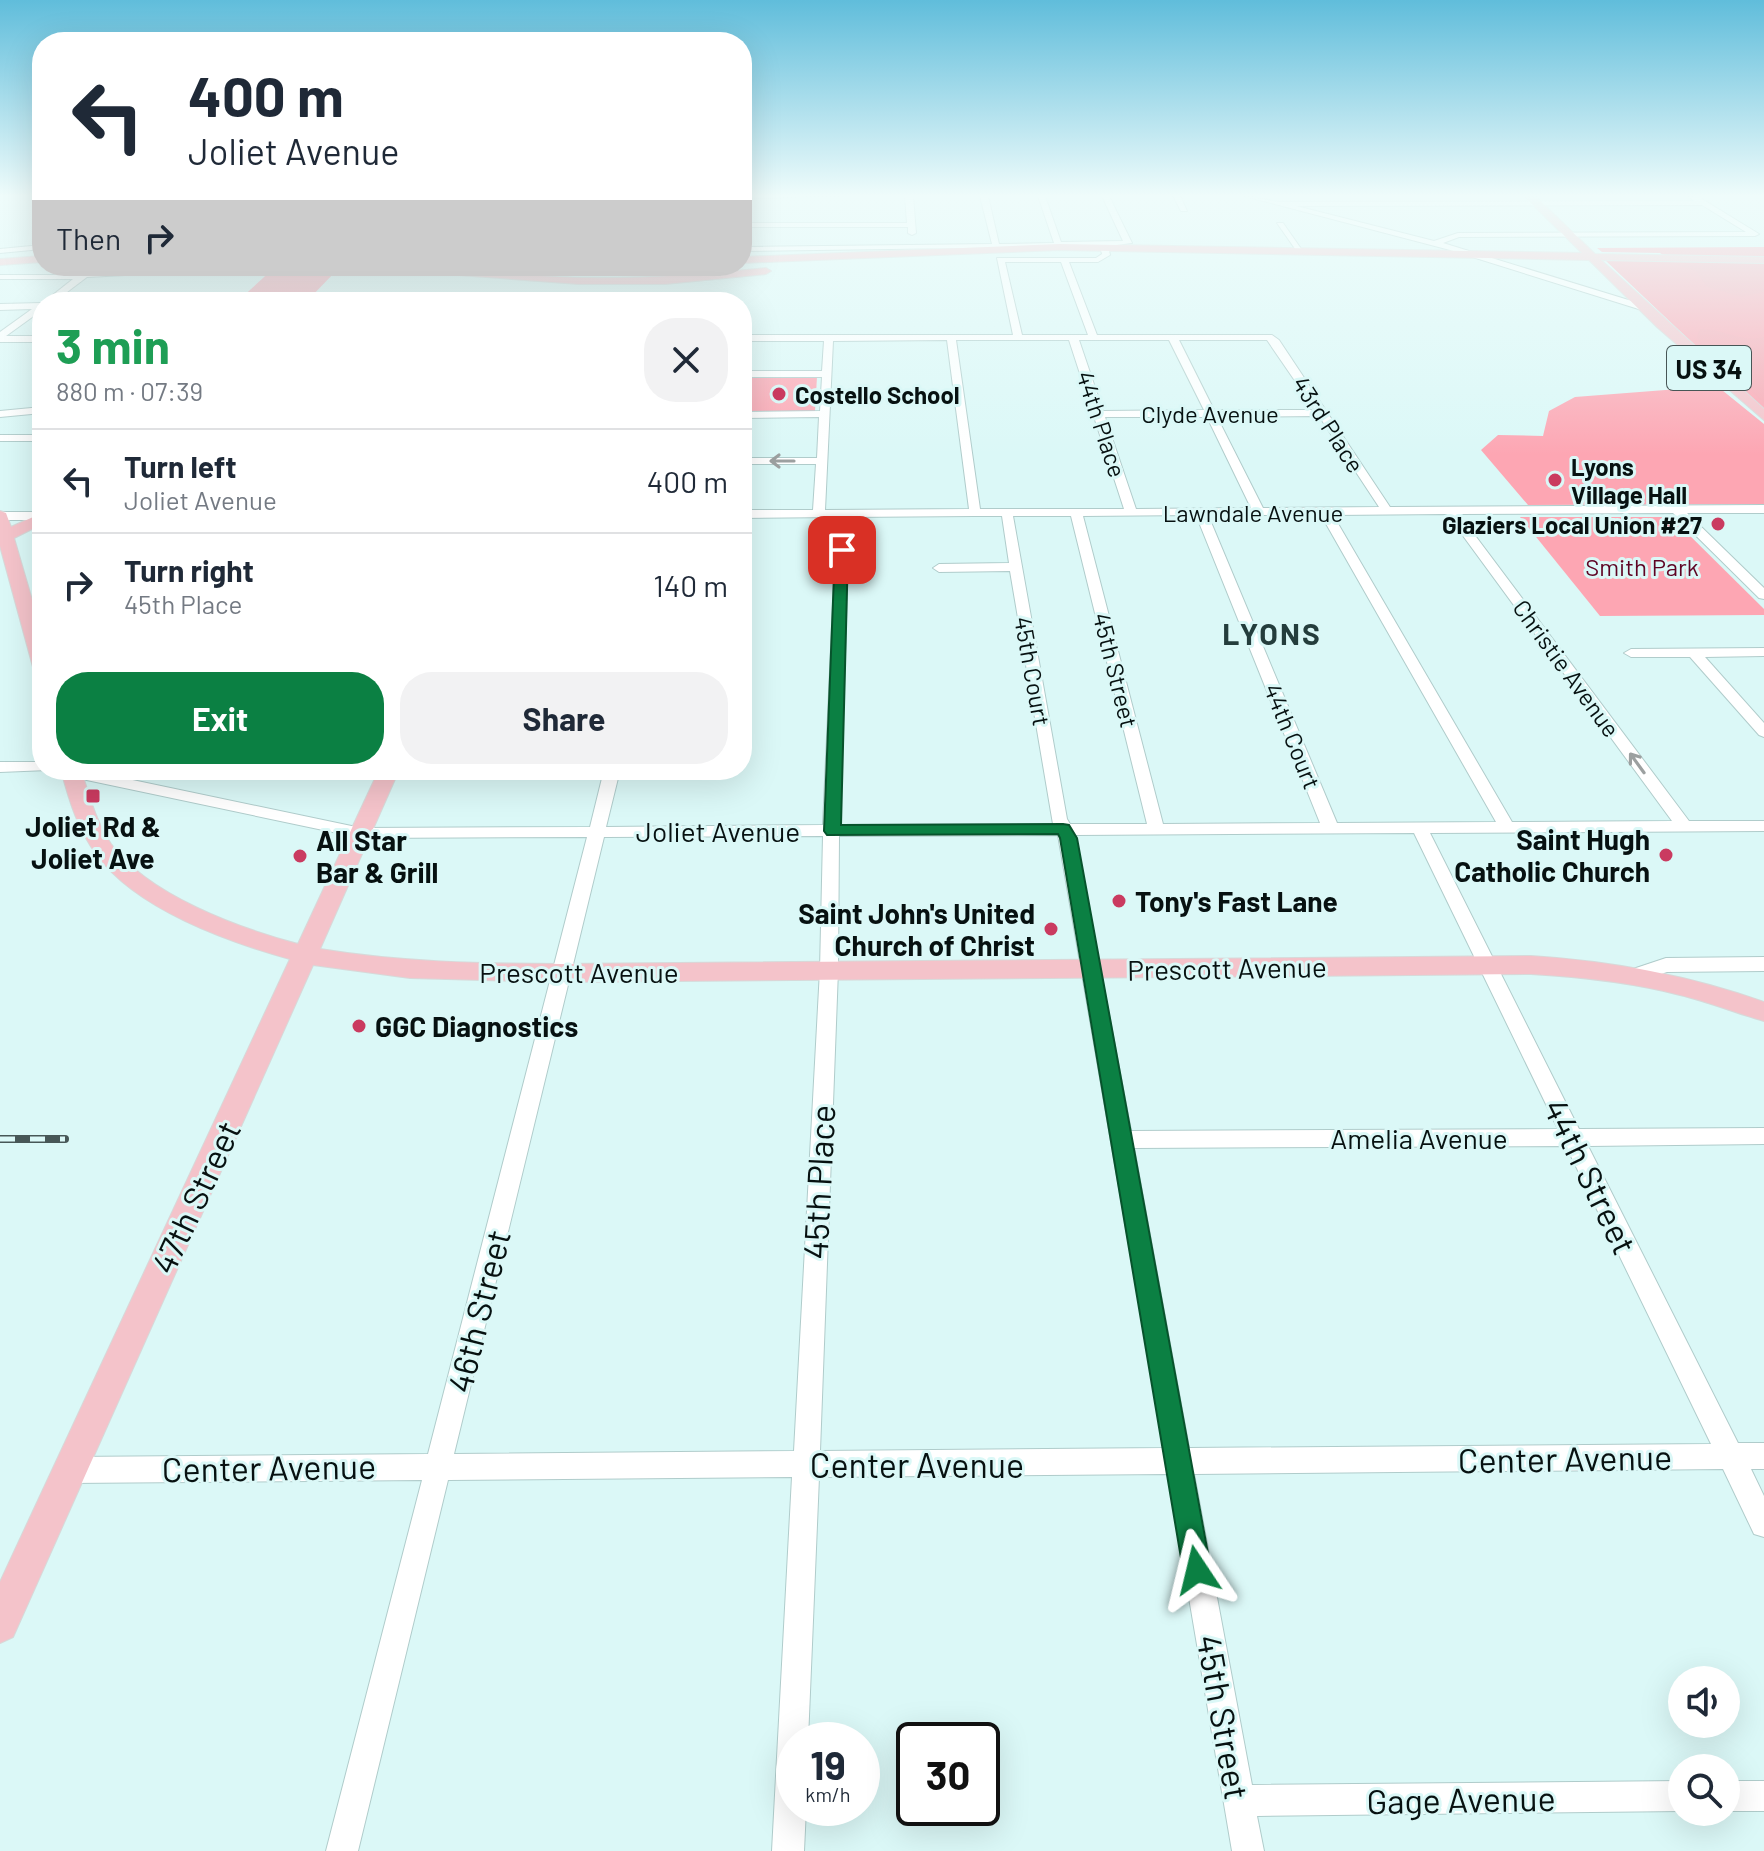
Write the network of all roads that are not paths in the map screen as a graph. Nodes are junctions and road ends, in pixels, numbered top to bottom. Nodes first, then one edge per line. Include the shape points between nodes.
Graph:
1 (587, 282) edge
2 (637, 282) edge
3 (1004, 282) edge
4 (1073, 282) edge
5 (1563, 282) edge
6 (1619, 282) edge
7 (606, 292) edge
8 (614, 292) edge
9 (32, 306) edge
10 (0, 307) edge
11 (1645, 308) junction
12 (32, 313) edge
13 (1172, 336) junction
14 (0, 337) edge
15 (951, 337) junction
16 (1018, 337) junction
17 (1073, 337) junction
18 (1093, 337) junction
19 (752, 338) edge
20 (829, 338) junction
21 (32, 339) edge
22 (752, 374) edge
23 (827, 374) junction
24 (32, 411) edge
25 (1210, 413) junction
26 (1322, 413) junction
27 (0, 414) edge
28 (825, 414) junction
29 (1098, 414) junction
30 (752, 415) edge
31 (1764, 416) edge
32 (0, 438) edge
33 (32, 438) edge
34 (752, 461) edge
35 (823, 461) junction
36 (1764, 509) edge
37 (1325, 511) junction
38 (1387, 511) junction
39 (1451, 511) junction
40 (1678, 511) junction
41 (1076, 512) junction
42 (1131, 512) junction
43 (1201, 512) junction
44 (1259, 512) junction
45 (975, 513) junction
46 (1007, 513) junction
47 (752, 514) edge
48 (819, 514) junction
49 (843, 514) junction
50 (0, 516) edge
51 (32, 517) edge
52 (32, 522) edge
53 (5, 536) junction
54 (1016, 567) junction
55 (939, 568) dead end
56 (1764, 595) edge
57 (32, 632) edge
58 (1693, 652) junction
59 (1764, 652) edge
60 (1631, 653) dead end
61 (1764, 732) edge
62 (0, 767) edge
63 (32, 767) edge
64 (72, 780) edge
65 (115, 780) edge
66 (385, 780) edge
67 (610, 780) edge
68 (1683, 825) junction
69 (1764, 826) edge
70 (1330, 827) junction
71 (1419, 827) junction
72 (1507, 827) junction
73 (1156, 828) junction
74 (1063, 829) junction
75 (597, 831) junction
76 (833, 831) junction
77 (361, 833) junction
78 (305, 956) junction
79 (1764, 964) edge
80 (1486, 965) junction
81 (829, 970) junction
82 (1091, 970) junction
83 (562, 973) junction
84 (1637, 975) junction
85 (1764, 1012) edge
86 (1764, 1136) edge
87 (1572, 1137) junction
88 (1123, 1140) junction
89 (1731, 1456) junction
90 (1764, 1456) edge
91 (1178, 1462) junction
92 (439, 1465) junction
93 (804, 1465) junction
94 (70, 1470) junction
95 (1764, 1524) edge
96 (0, 1624) edge
97 (1668, 1796) edge
98 (1740, 1796) edge
99 (1764, 1796) edge
100 (1240, 1801) junction
101 (342, 1851) edge
102 (788, 1851) edge
103 (1248, 1851) edge

1 - 7 main road
2 - 8 main road
3 - 16 street
4 - 18 street, 44th Place
5 - 11 street
6 - 11 main road, US 34
9 - 10 street
11 - 31 main road, US 34
12 - 14 street
13 - 18 street
13 - 25 street
13 - 26 street, 43rd Place via 1271,338
14 - 21 street
15 - 16 street
15 - 20 street
15 - 45 street
16 - 17 street
17 - 18 street
17 - 29 street, 44th Place
19 - 20 street
20 - 23 street
22 - 23 street
23 - 28 street
24 - 27 street
25 - 26 street, Clyde Avenue
25 - 29 street, Clyde Avenue
25 - 44 street
26 - 38 street, 43rd Place
28 - 30 street
28 - 35 street
29 - 42 street, 44th Place
32 - 33 street
35 -> 34 street
35 - 48 street
36 - 40 street, Lawndale Avenue
37 - 38 street, Lawndale Avenue
37 - 44 street, Lawndale Avenue
37 - 72 street
38 - 39 street, Lawndale Avenue
39 - 40 street, Lawndale Avenue
68 -> 39 street, Christie Avenue
40 - 56 street
41 - 42 street, Lawndale Avenue
41 - 46 street, Lawndale Avenue
41 - 73 street, 45th Street
42 - 43 street, Lawndale Avenue
43 - 44 street, Lawndale Avenue
43 - 70 street, 44th Court
45 - 46 street, Lawndale Avenue
45 - 49 street, Lawndale Avenue
46 - 54 street, 45th Court
47 - 48 street, Lawndale Avenue
48 - 49 street, Lawndale Avenue
49 - 76 street, 45th Place
50 - 51 street
50 - 53 main road
52 - 53 main road
53 - 57 main road
54 - 55 street
54 - 74 street, 45th Court
58 - 59 street
58 - 60 street
58 - 61 street
62 - 63 street
64 - 78 main road, Prescott Avenue via 103,849 139,883 241,937
65 - 77 street, Joliet Avenue
66 - 77 main road, 47th Street
67 - 75 street, 46th Street
68 - 69 street, Joliet Avenue
68 - 72 street, Joliet Avenue
70 - 71 street, Joliet Avenue
70 - 73 street, Joliet Avenue
71 - 72 street, Joliet Avenue
71 - 80 street, 44th Street
73 - 74 street, Joliet Avenue
74 - 76 street, Joliet Avenue
74 - 82 street, 45th Street
75 - 76 street, Joliet Avenue
75 - 77 street, Joliet Avenue
75 - 83 street, 46th Street
76 - 81 street, 45th Place
77 - 78 main road, 47th Street
78 - 83 main road, Prescott Avenue via 427,971
78 - 94 main road, 47th Street
79 - 84 street, Prescott Avenue via 1666,965
80 - 82 main road, Prescott Avenue
80 - 84 main road, Prescott Avenue via 1571,966
80 - 87 street, 44th Street
81 - 82 main road, Prescott Avenue
81 - 83 main road, Prescott Avenue
81 - 93 street, 45th Place
82 - 88 street, 45th Street
83 - 92 street, 46th Street
84 - 85 main road
86 - 87 street, Amelia Avenue
87 - 88 street, Amelia Avenue
87 - 89 street, 44th Street
88 - 91 street, 45th Street
89 - 90 street, Center Avenue
89 - 91 street, Center Avenue
89 - 95 street, 44th Street
91 - 93 street, Center Avenue
91 - 100 street, 45th Street
92 - 93 street, Center Avenue
92 - 94 street, Center Avenue
92 - 101 street, 46th Street
93 - 102 street, 45th Place
94 - 96 main road, 47th Street
97 - 100 street, Gage Avenue
98 - 99 street
100 - 103 street, 45th Street

